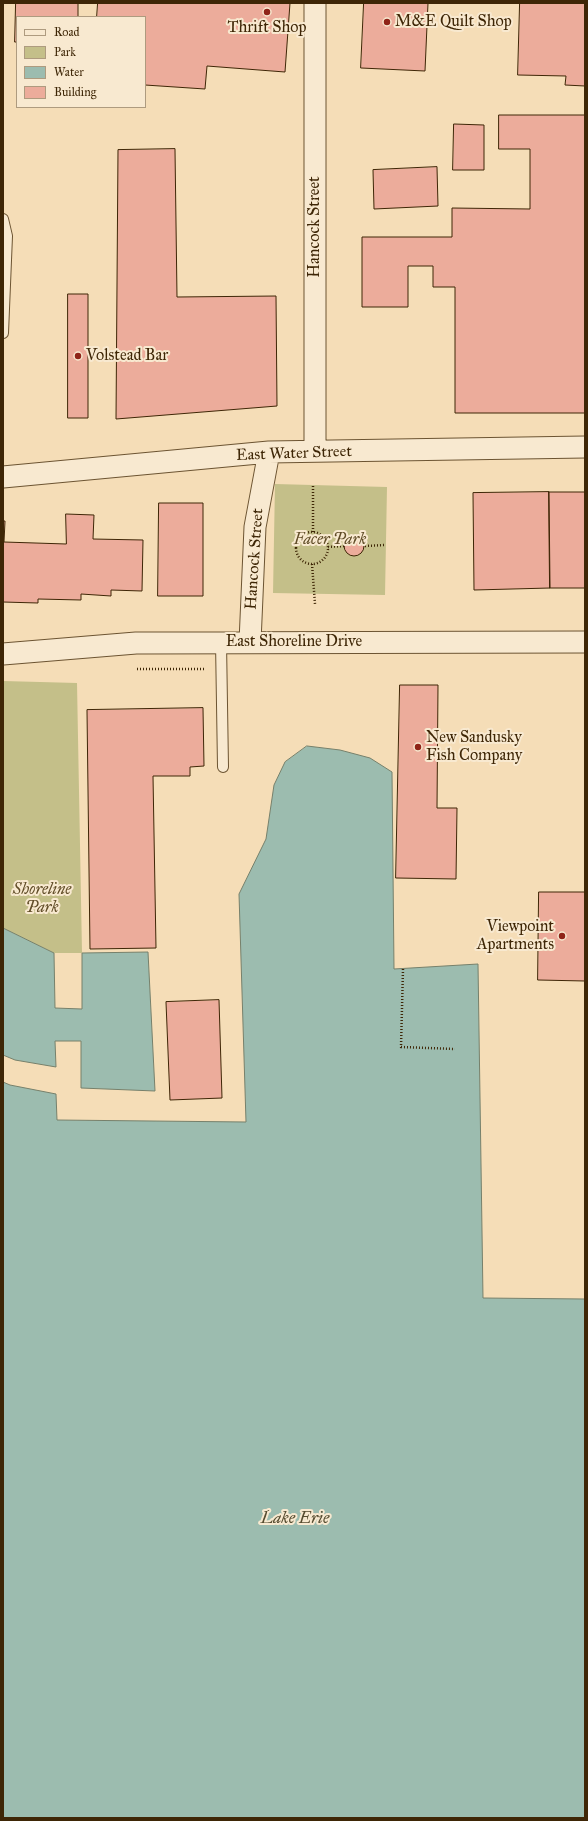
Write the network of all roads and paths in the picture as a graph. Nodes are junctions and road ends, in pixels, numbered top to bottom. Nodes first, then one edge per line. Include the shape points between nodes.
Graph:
1 (315, 3) edge
2 (3, 219) edge
3 (3, 333) edge
4 (585, 447) edge
5 (315, 451) junction
6 (270, 452) junction
7 (3, 477) edge
8 (313, 486) dead end
9 (313, 532) junction
10 (386, 545) dead end
11 (344, 546) dead end
12 (365, 546) dead end
13 (328, 547) junction
14 (312, 564) junction
15 (315, 604) dead end
16 (221, 642) junction
17 (250, 642) junction
18 (585, 642) edge
19 (3, 654) edge
20 (221, 668) junction
21 (136, 669) dead end
22 (223, 767) dead end
23 (403, 969) dead end
24 (455, 1049) dead end

1 - 5 street, Hancock Street
2 - 3 lane via 7,236
4 - 5 street, East Water Street
5 - 6 street, East Water Street
6 - 7 street, East Water Street
6 - 17 street, Hancock Street via 254,527
8 - 9 path
9 - 13 path via 324,537
9 - 14 path via 300,537 296,546 302,560
10 - 12 path
11 - 13 path
13 - 14 path via 325,557
14 - 15 path
16 - 17 street, East Shoreline Drive
16 - 19 street, East Shoreline Drive via 136,643
16 - 20 lane
17 - 18 street, East Shoreline Drive
20 - 21 path
20 - 22 lane
23 - 24 path via 402,1047

